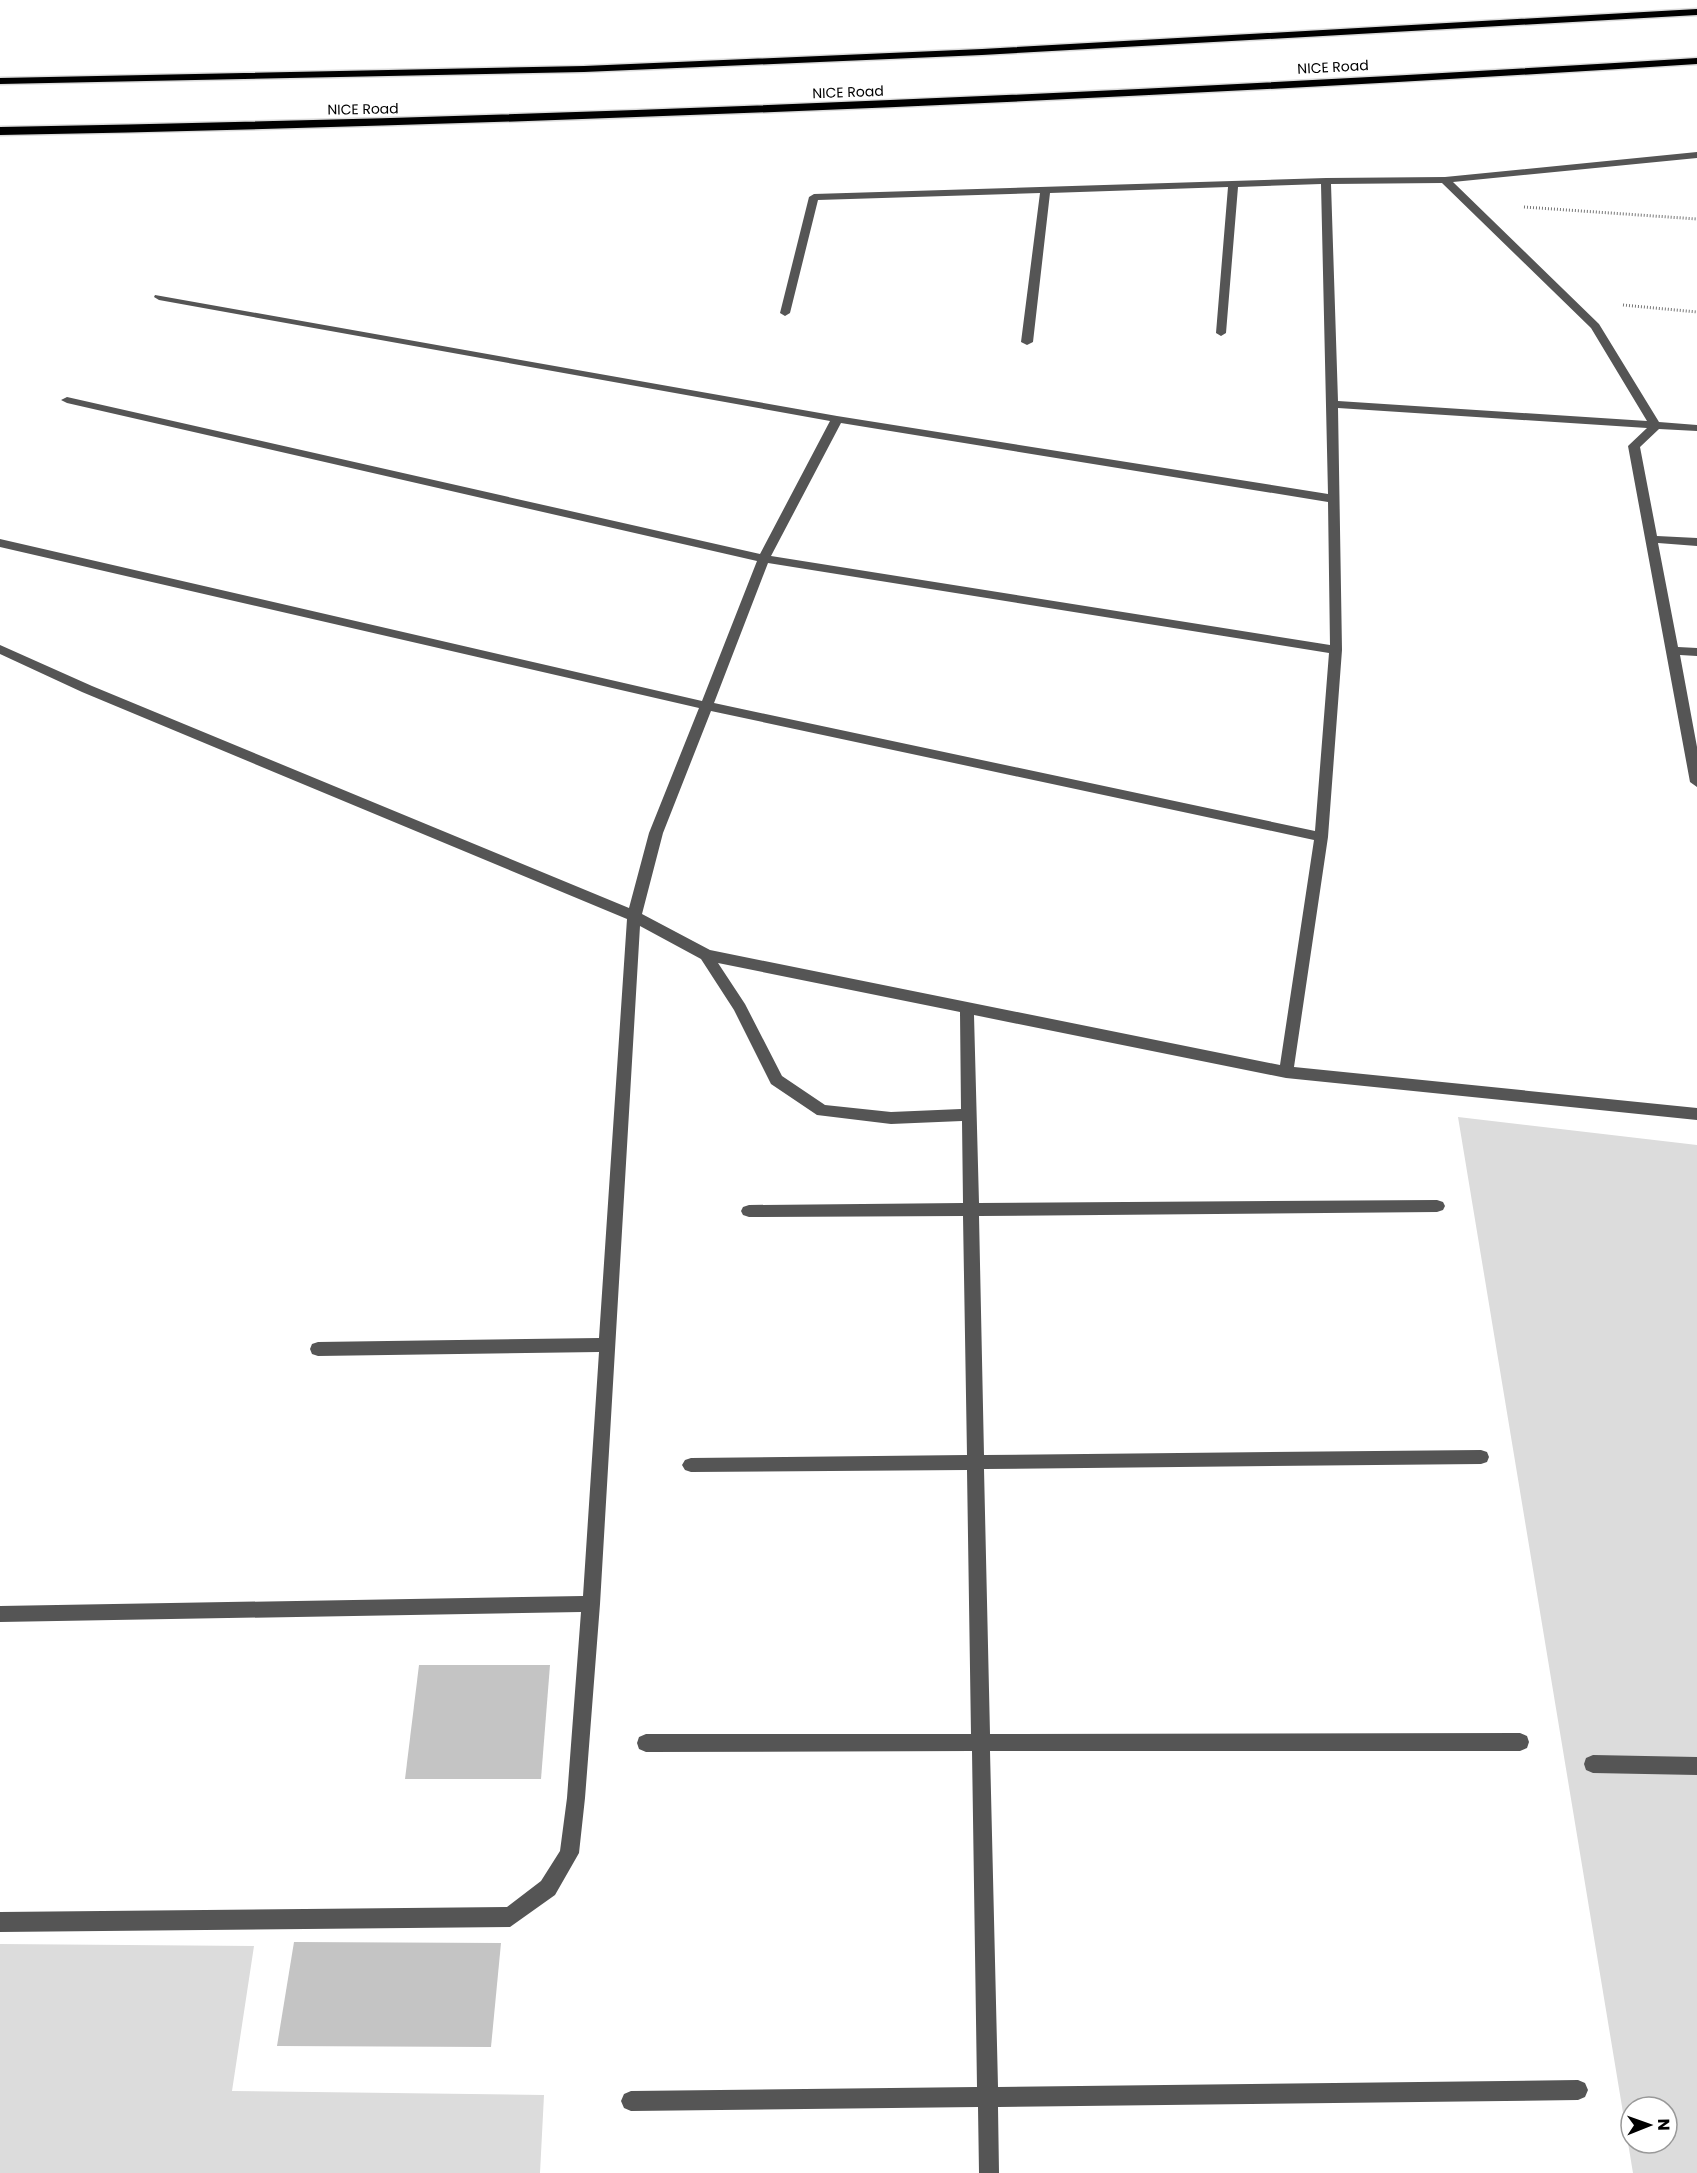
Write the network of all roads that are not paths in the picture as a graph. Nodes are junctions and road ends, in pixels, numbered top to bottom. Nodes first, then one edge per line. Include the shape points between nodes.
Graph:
1 (1697, 12) edge
2 (1697, 61) edge
3 (0, 81) edge
4 (0, 131) edge
5 (1697, 155) edge
6 (1445, 180) junction
7 (1326, 181) junction
8 (1233, 184) junction
9 (1045, 190) junction
10 (159, 297) dead end
11 (785, 313) dead end
12 (1221, 333) dead end
13 (1027, 342) dead end
14 (67, 400) dead end
15 (1332, 404) junction
16 (837, 419) junction
17 (1656, 426) junction
18 (1697, 428) edge
19 (1334, 499) junction
20 (1652, 539) junction
21 (1697, 542) edge
22 (0, 543) edge
23 (764, 559) junction
24 (0, 649) edge
25 (1336, 650) junction
26 (1673, 651) junction
27 (1697, 652) edge
28 (706, 706) junction
29 (1697, 783) edge
30 (1321, 837) junction
31 (634, 915) junction
32 (706, 955) junction
33 (967, 1007) junction
34 (1286, 1072) junction
35 (1697, 1114) edge
36 (968, 1115) junction
37 (1437, 1206) dead end
38 (971, 1209) junction
39 (749, 1211) dead end
40 (607, 1345) junction
41 (318, 1349) dead end
42 (1481, 1457) dead end
43 (976, 1461) junction
44 (691, 1465) dead end
45 (591, 1604) junction
46 (0, 1614) edge
47 (1520, 1742) dead end
48 (646, 1743) dead end
49 (980, 1743) junction
50 (1593, 1764) dead end
51 (1697, 1766) edge
52 (0, 1922) edge
53 (1578, 2090) dead end
54 (987, 2097) junction
55 (631, 2101) dead end
56 (988, 2173) edge

1 - 3 highway via 982,52 619,67
2 - 4 highway, NICE Road via 993,102 587,118
5 - 6 street
6 - 7 street
6 - 17 street via 1595,326
7 - 8 street
7 - 15 street
8 - 9 street
8 - 12 street
9 - 11 street via 814,197
9 - 13 street
10 - 16 street
14 - 23 street
15 - 17 street
15 - 19 street
16 - 19 street
16 - 23 street
17 - 18 street
17 - 20 street via 1634,446
19 - 25 street
20 - 21 street
20 - 26 street
22 - 28 street
23 - 25 street
23 - 28 street
24 - 31 street via 87,689
25 - 30 street
26 - 27 street
26 - 29 street
28 - 30 street
28 - 31 street via 656,833
30 - 34 street
31 - 32 street
31 - 40 street
32 - 33 street
32 - 36 street via 740,1008 776,1080 822,1111 891,1118
33 - 34 street
33 - 36 street
34 - 35 street
36 - 38 street
37 - 38 street
38 - 39 street
38 - 43 street
40 - 41 street
40 - 45 street
42 - 43 street
43 - 44 street
43 - 49 street
45 - 46 street
45 - 52 street via 569,1853 548,1888 510,1917
47 - 49 street
48 - 49 street
49 - 54 street
50 - 51 street
53 - 54 street
54 - 55 street
54 - 56 street

